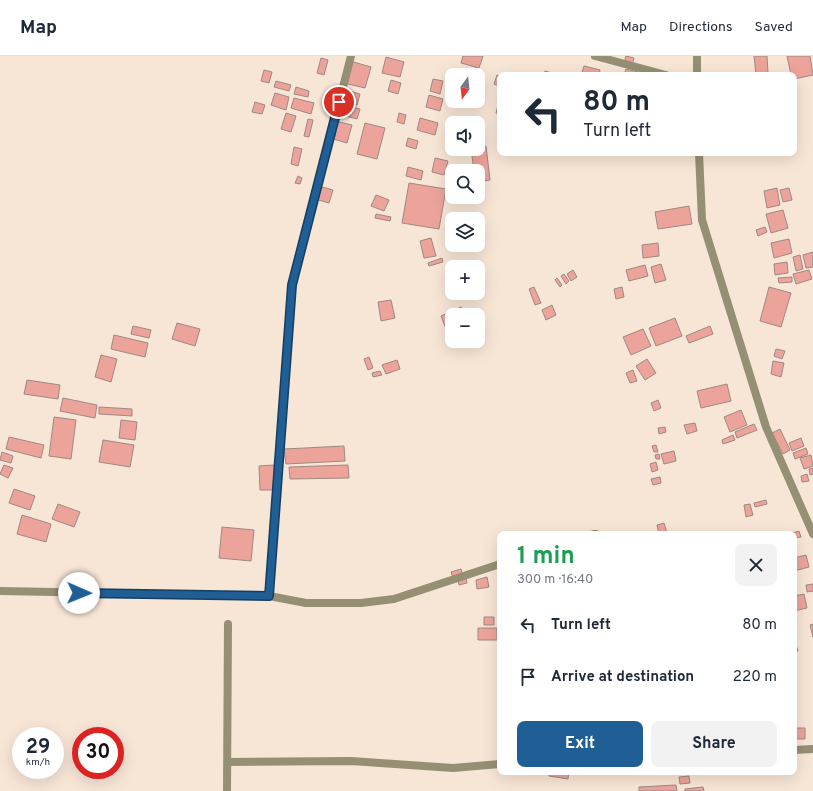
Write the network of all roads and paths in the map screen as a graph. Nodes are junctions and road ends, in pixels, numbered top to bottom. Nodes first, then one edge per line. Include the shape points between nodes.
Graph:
1 (351, 56) edge
2 (595, 56) edge
3 (697, 56) edge
4 (655, 72) edge
5 (697, 72) edge
6 (699, 156) edge
7 (813, 534) edge
8 (497, 565) edge
9 (0, 591) edge
10 (269, 596) junction
11 (228, 624) dead end
12 (813, 749) edge
13 (797, 750) edge
14 (228, 762) junction
15 (497, 764) edge
16 (227, 791) edge

1 - 10 street via 292,285
2 - 4 street
3 - 5 street
6 - 7 street via 704,227 766,427
8 - 10 street via 394,599 361,603 306,603
9 - 10 street
11 - 14 street
12 - 13 street
14 - 15 street via 351,761 453,768
14 - 16 street

